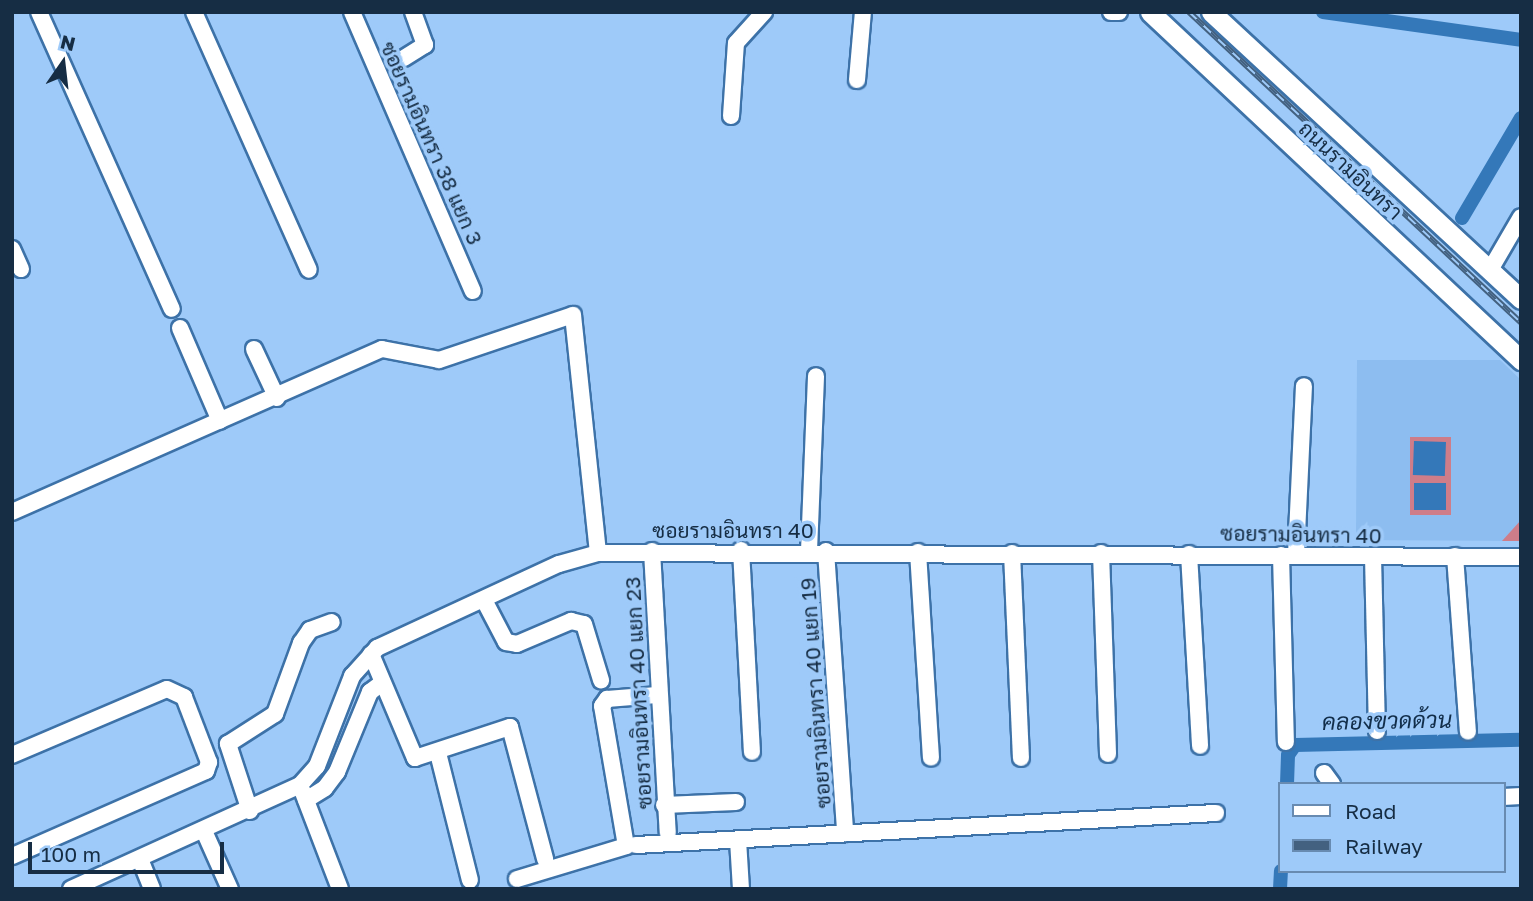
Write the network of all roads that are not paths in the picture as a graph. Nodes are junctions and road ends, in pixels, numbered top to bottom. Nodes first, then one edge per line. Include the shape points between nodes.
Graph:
1 (39, 12) edge
2 (194, 12) edge
3 (352, 12) edge
4 (414, 12) edge
5 (764, 12) edge
6 (863, 12) edge
7 (1111, 12) edge
8 (1119, 12) edge
9 (1150, 12) edge
10 (1212, 12) edge
11 (404, 58) dead end
12 (857, 80) dead end
13 (731, 116) dead end
14 (1521, 217) edge
15 (12, 248) edge
16 (21, 269) dead end
17 (309, 270) dead end
18 (1490, 270) junction
19 (473, 290) dead end
20 (1521, 299) edge
21 (172, 309) dead end
22 (180, 328) dead end
23 (254, 349) dead end
24 (1521, 360) edge
25 (816, 376) dead end
26 (1304, 386) dead end
27 (277, 398) junction
28 (220, 421) junction
29 (12, 512) edge
30 (741, 550) junction
31 (652, 551) junction
32 (809, 551) junction
33 (827, 551) junction
34 (918, 552) junction
35 (1012, 552) junction
36 (598, 553) junction
37 (1101, 553) junction
38 (1189, 554) junction
39 (1288, 555) junction
40 (1373, 556) junction
41 (1455, 556) junction
42 (1521, 557) edge
43 (484, 600) junction
44 (332, 622) dead end
45 (371, 654) junction
46 (601, 680) dead end
47 (382, 683) junction
48 (657, 695) junction
49 (1377, 731) dead end
50 (1468, 732) dead end
51 (1286, 743) dead end
52 (1200, 746) dead end
53 (752, 752) dead end
54 (438, 753) junction
55 (1108, 754) dead end
56 (12, 755) edge
57 (932, 758) dead end
58 (1021, 758) dead end
59 (300, 785) junction
60 (306, 800) junction
61 (736, 802) dead end
62 (664, 805) junction
63 (250, 811) junction
64 (1216, 813) dead end
65 (204, 831) junction
66 (668, 833) dead end
67 (845, 833) junction
68 (738, 840) junction
69 (636, 845) dead end
70 (12, 856) edge
71 (140, 859) junction
72 (545, 859) dead end
73 (517, 879) dead end
74 (470, 880) dead end
75 (71, 889) edge
76 (152, 889) edge
77 (230, 889) edge
78 (340, 889) edge
79 (741, 889) edge

1 - 21 street
2 - 17 street
3 - 19 street, ซอยรามอินทรา 38 แยก 3
4 - 11 street via 425,45
5 - 13 street via 736,43
6 - 12 street
7 - 8 street
9 - 24 main road, ถนนรามอินทรา
10 - 18 main road, ถนนรามอินทรา
14 - 18 street
15 - 16 street
18 - 20 main road, ถนนรามอินทรา
22 - 28 street
23 - 27 street
25 - 32 street
26 - 39 street
27 - 28 street
27 - 36 street via 382,349 439,360 573,314
28 - 29 street
30 - 31 street, ซอยรามอินทรา 40
30 - 32 street, ซอยรามอินทรา 40
30 - 53 street
31 - 36 street, ซอยรามอินทรา 40
31 - 48 street, ซอยรามอินทรา 40 แยก 23
32 - 33 street, ซอยรามอินทรา 40
33 - 34 street, ซอยรามอินทรา 40
33 - 67 street, ซอยรามอินทรา 40 แยก 19
34 - 35 street, ซอยรามอินทรา 40
34 - 57 street
35 - 37 street, ซอยรามอินทรา 40
35 - 58 street
36 - 43 street, ซอยรามอินทรา 40 via 559,564
37 - 38 street, ซอยรามอินทรา 40
37 - 55 street
38 - 39 street, ซอยรามอินทรา 40
38 - 52 street
39 - 40 street, ซอยรามอินทรา 40
39 - 51 street
40 - 41 street, ซอยรามอินทรา 40
40 - 49 street
41 - 42 street, ซอยรามอินทรา 40
41 - 50 street
43 - 45 street, ซอยรามอินทรา 40
43 - 46 street via 506,642 517,643 571,621 584,624
44 - 63 street via 310,630 301,643 275,714 228,744
45 - 47 street
45 - 59 street, ซอยรามอินทรา 40 via 352,676 317,766
47 - 54 street via 415,758
47 - 60 street via 370,692 337,772 325,788
48 - 62 street, ซอยรามอินทรา 40 แยก 23
48 - 73 street via 607,699 603,706 626,846
54 - 72 street via 510,727
54 - 74 street
56 - 70 street via 167,689 184,697 209,762 206,771
59 - 60 street
59 - 63 street, ซอยรามอินทรา 40
60 - 78 street
61 - 62 street
62 - 66 street, ซอยรามอินทรา 40 แยก 23
63 - 65 street, ซอยรามอินทรา 40
64 - 67 street
65 - 71 street, ซอยรามอินทรา 40
65 - 77 street
67 - 68 street
68 - 69 street
68 - 79 street
71 - 75 street, ซอยรามอินทรา 40
71 - 76 street

